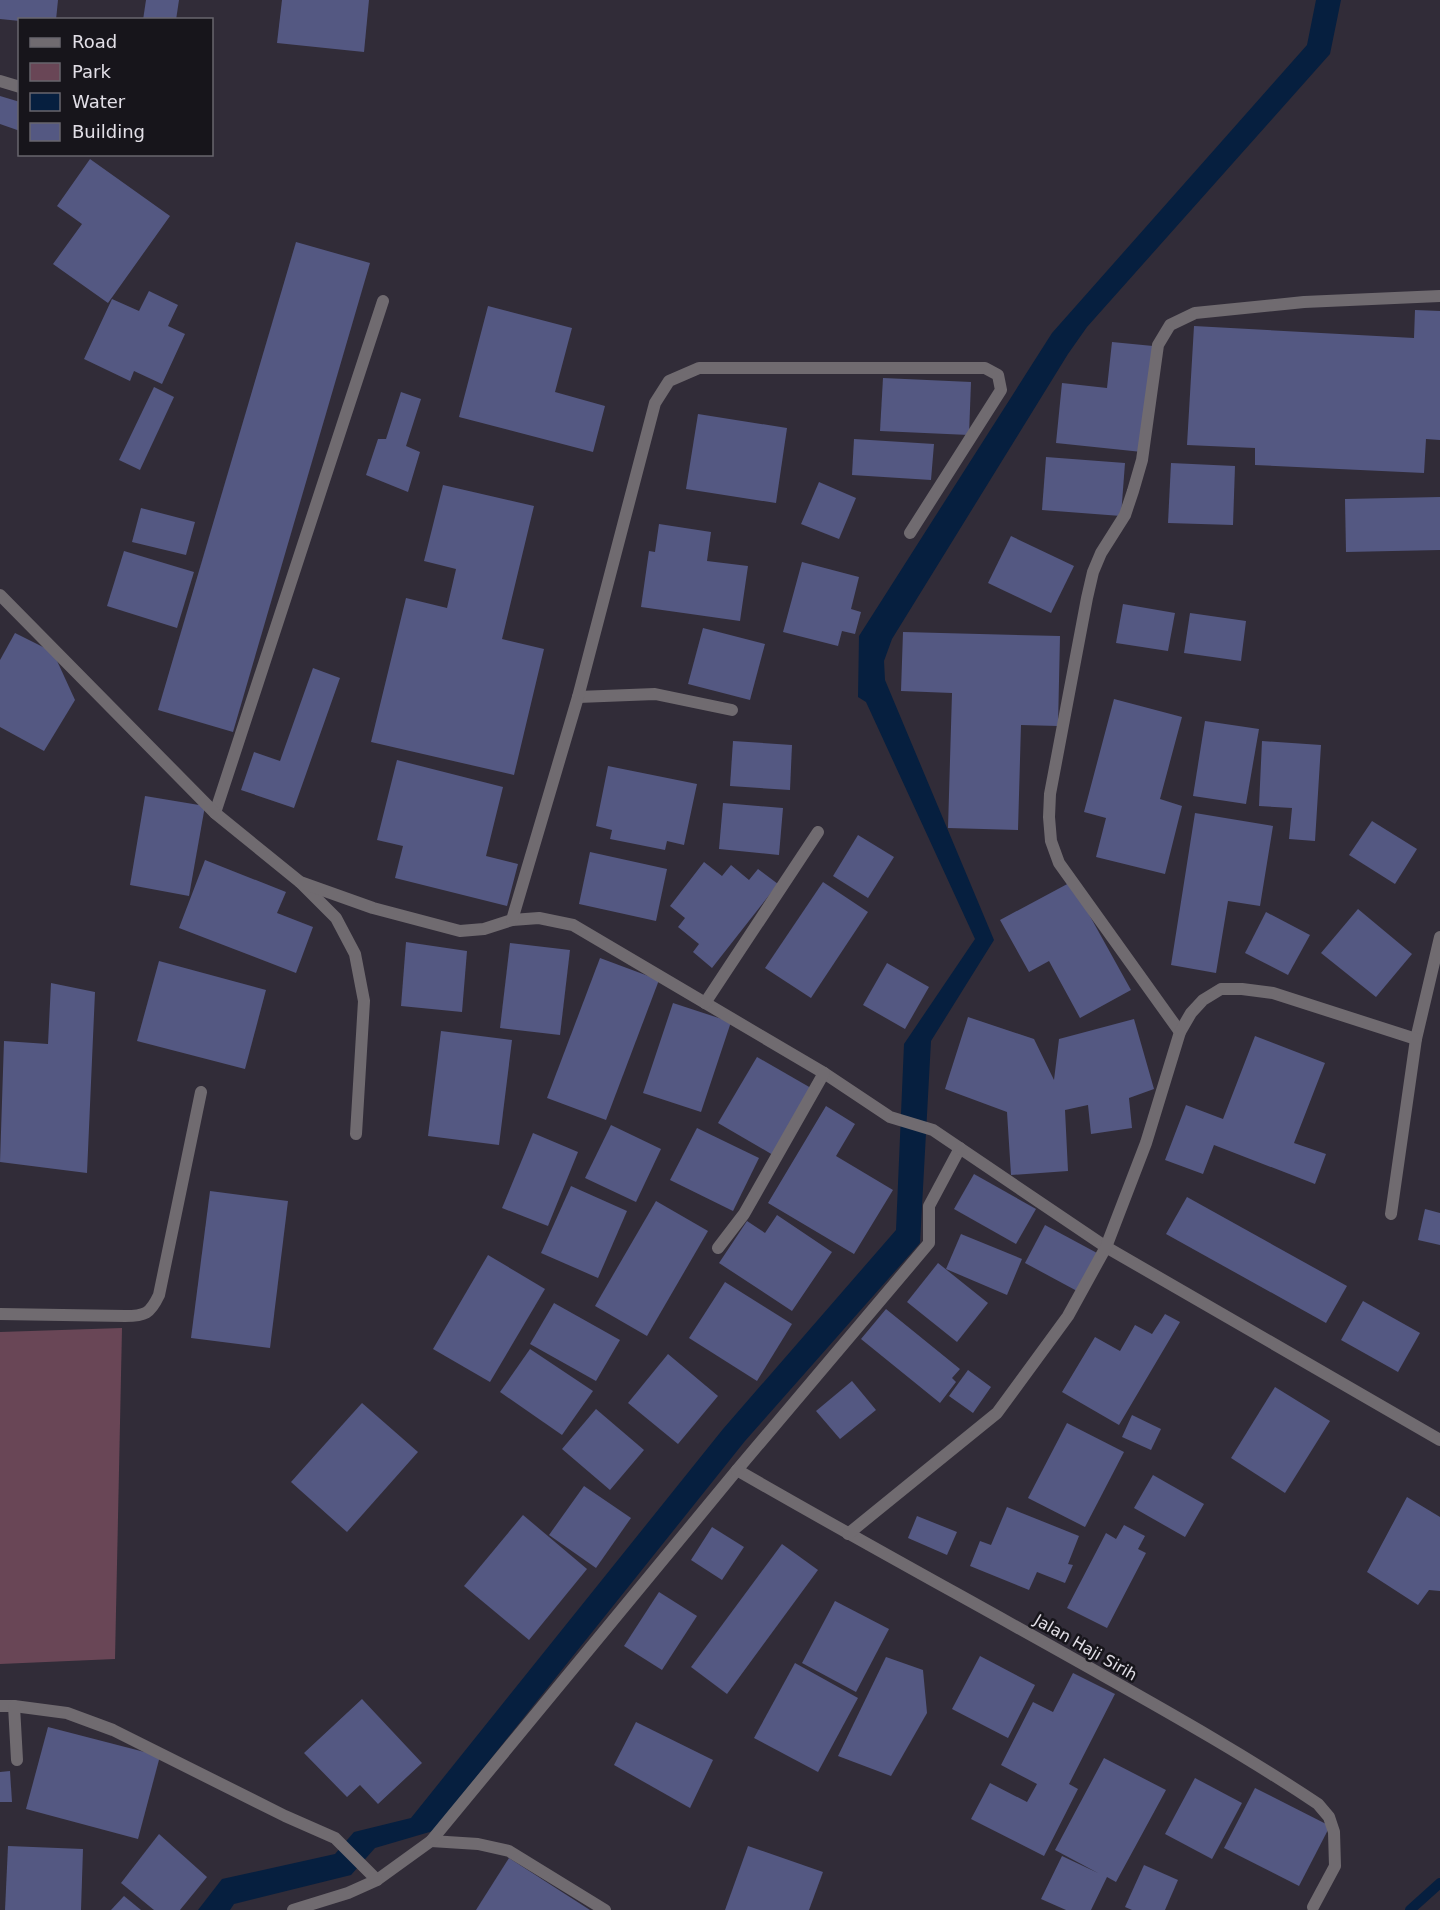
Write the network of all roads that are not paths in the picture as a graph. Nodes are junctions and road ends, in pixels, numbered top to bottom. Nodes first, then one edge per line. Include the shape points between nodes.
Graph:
1 (0, 81) edge
2 (18, 86) edge
3 (1440, 296) edge
4 (383, 301) dead end
5 (910, 533) dead end
6 (0, 595) edge
7 (578, 697) junction
8 (732, 710) dead end
9 (215, 813) junction
10 (818, 832) dead end
11 (300, 882) junction
12 (512, 920) junction
13 (1440, 938) edge
14 (705, 1003) junction
15 (1180, 1032) junction
16 (1416, 1039) junction
17 (824, 1073) junction
18 (201, 1092) dead end
19 (356, 1134) dead end
20 (960, 1148) junction
21 (1391, 1214) dead end
22 (1106, 1247) junction
23 (718, 1248) dead end
24 (0, 1314) edge
25 (1440, 1440) edge
26 (737, 1470) junction
27 (848, 1534) junction
28 (0, 1706) edge
29 (14, 1706) junction
30 (16, 1760) dead end
31 (431, 1841) junction
32 (377, 1880) junction
33 (1313, 1907) dead end
34 (293, 1910) edge
35 (605, 1910) edge

1 - 2 street
3 - 15 street via 1304,302 1195,313 1170,325 1158,345 1142,460 1125,515 1101,553 1091,581 1054,770 1049,817 1051,841 1059,863
4 - 9 street
5 - 7 street via 1001,390 998,375 985,368 699,368 669,381 655,403
6 - 9 street
7 - 8 street via 655,694
7 - 12 street
9 - 11 street
10 - 14 street
11 - 12 street via 373,908 460,931
11 - 19 street via 336,918 355,954 364,1001
12 - 14 street via 539,918 573,925
13 - 16 street
14 - 17 street
15 - 16 street via 1203,1000 1221,989 1242,989 1273,993
15 - 22 street via 1146,1143
16 - 21 street
17 - 20 street via 890,1117 933,1130
17 - 23 street via 744,1214
18 - 24 street via 153,1309 140,1316
20 - 22 street
20 - 26 street via 929,1206 929,1243
22 - 25 street
22 - 27 street via 1068,1316 997,1413
26 - 27 street, Jalan Haji Sirih
26 - 31 street
27 - 33 street, Jalan Haji Sirih via 1172,1715 1318,1804 1329,1817 1334,1832 1335,1866
28 - 29 street
29 - 30 street
29 - 32 street via 67,1713 113,1730 335,1838
31 - 32 street
31 - 35 street via 478,1844 509,1851
32 - 34 street

